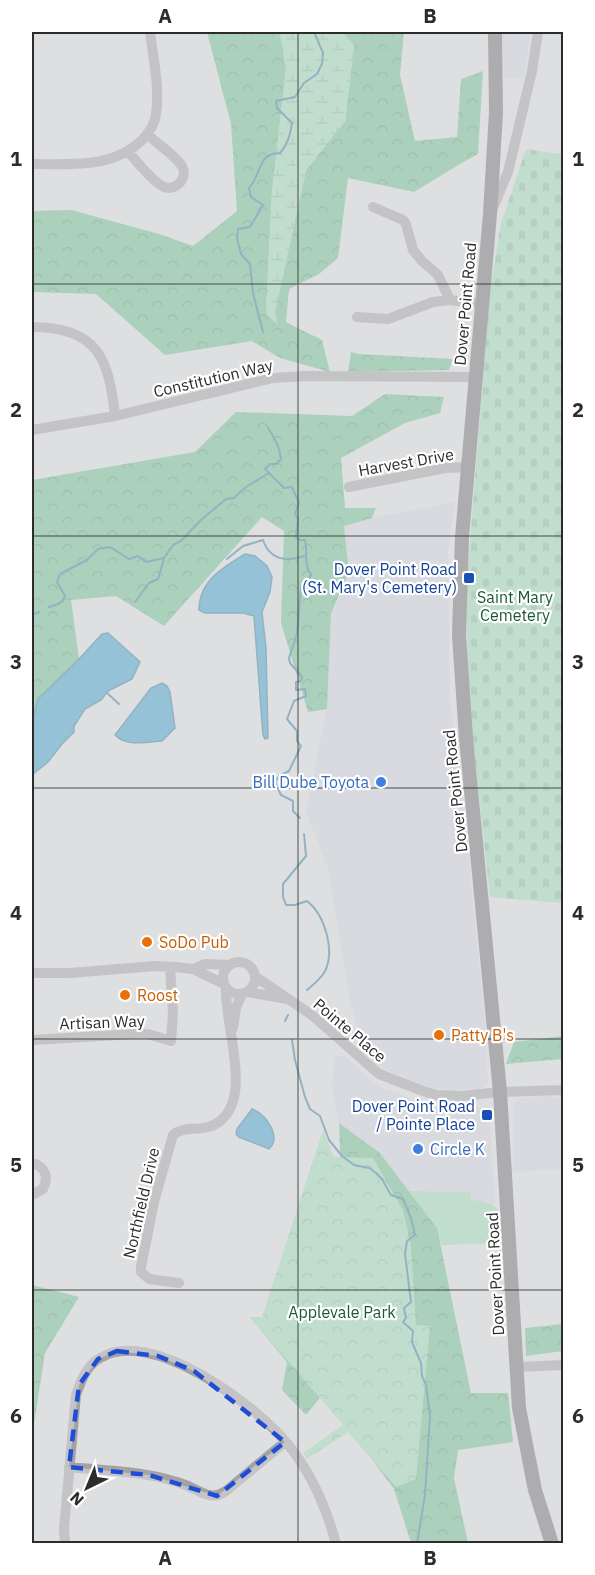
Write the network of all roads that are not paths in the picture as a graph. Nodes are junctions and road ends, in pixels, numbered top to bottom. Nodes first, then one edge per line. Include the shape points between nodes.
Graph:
1 (150, 32) edge
2 (495, 32) edge
3 (538, 32) edge
4 (147, 134) junction
5 (128, 152) junction
6 (32, 164) edge
7 (373, 207) dead end
8 (490, 214) junction
9 (450, 300) junction
10 (481, 304) junction
11 (357, 317) dead end
12 (32, 327) edge
13 (476, 377) junction
14 (114, 416) junction
15 (32, 430) edge
16 (469, 467) junction
17 (349, 487) dead end
18 (230, 965) junction
19 (170, 967) junction
20 (193, 969) junction
21 (32, 973) edge
22 (256, 977) junction
23 (225, 986) junction
24 (245, 993) junction
25 (287, 999) junction
26 (232, 1034) junction
27 (32, 1040) edge
28 (564, 1090) edge
29 (500, 1092) junction
30 (32, 1163) edge
31 (32, 1195) edge
32 (179, 1282) dead end
33 (564, 1365) edge
34 (516, 1367) junction
35 (285, 1442) junction
36 (69, 1467) junction
37 (65, 1544) edge
38 (336, 1544) edge
39 (552, 1544) edge

1 - 4 street via 157,106 154,124
2 - 8 main road, Dover Point Road via 496,111
3 - 8 street via 508,172
4 - 5 street
4 - 5 street via 182,166 179,184 171,188 161,186
5 - 6 street via 89,163
7 - 9 street via 403,220 413,250 443,282
8 - 10 main road, Dover Point Road
9 - 10 street
9 - 11 street via 387,319
10 - 13 main road, Dover Point Road
12 - 14 street via 66,330 93,347 110,380
13 - 14 street, Constitution Way via 273,378
13 - 16 main road, Dover Point Road
14 - 15 street, Constitution Way
16 - 17 street, Harvest Drive
16 - 29 main road, Dover Point Road via 459,583 460,666
18 - 20 street via 205,964
18 - 22 street via 248,964
18 - 23 street via 223,975
19 - 20 street
19 - 21 street
19 - 27 street, Artisan Way via 174,1023 171,1041 142,1034
20 - 23 street
22 - 24 street
22 - 25 street, Pointe Place
23 - 24 street via 233,993
23 - 26 street, Northfield Drive
24 - 25 street, Pointe Place
24 - 26 street, Northfield Drive via 236,1008
25 - 29 street, Pointe Place via 313,1016 383,1076 436,1095
26 - 32 street, Northfield Drive via 236,1077 232,1106 212,1126 182,1129 173,1135 154,1202 141,1272 149,1279
28 - 29 street, Pointe Place
29 - 34 main road, Dover Point Road
30 - 31 street via 44,1170 46,1179 43,1189
33 - 34 street
34 - 39 main road, Dover Point Road via 530,1470
35 - 36 street via 217,1496 148,1475
35 - 36 street via 231,1393 194,1371 158,1356 117,1351 98,1359 79,1385
35 - 38 street via 317,1490
36 - 37 street

